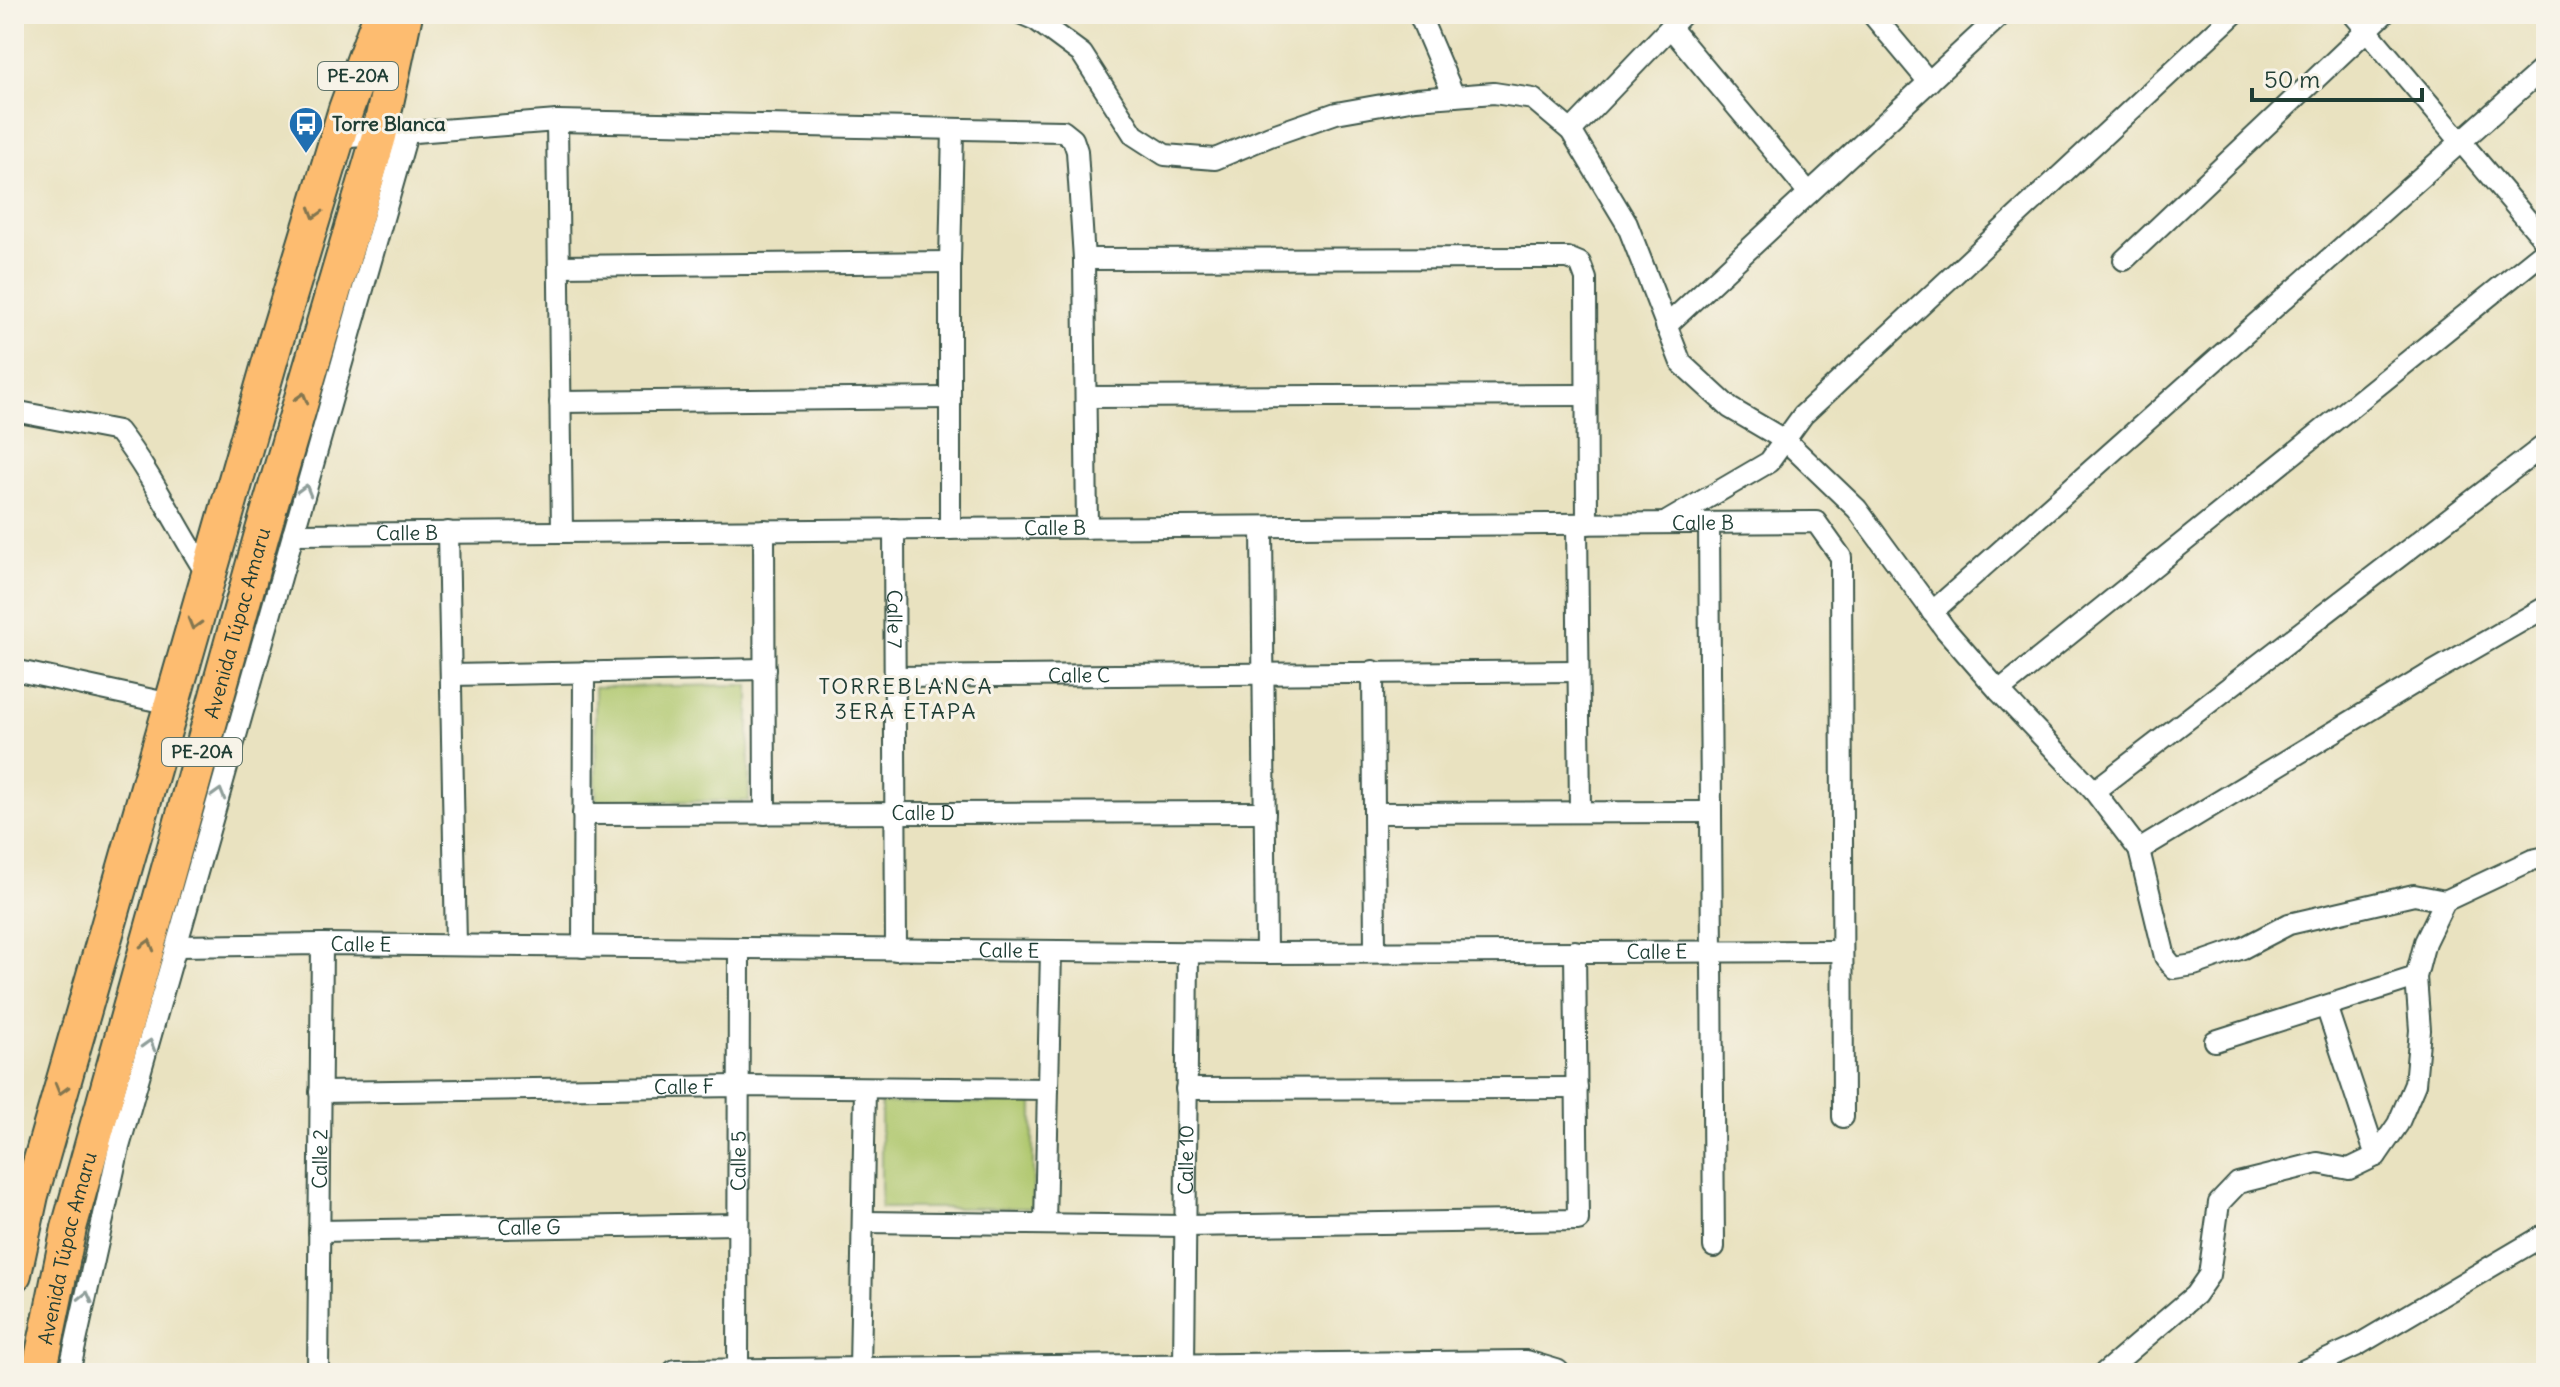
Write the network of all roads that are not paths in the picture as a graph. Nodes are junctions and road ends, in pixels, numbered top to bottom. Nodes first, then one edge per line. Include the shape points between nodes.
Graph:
1 (381, 14) edge
2 (405, 14) edge
3 (1022, 14) edge
4 (1419, 14) edge
5 (1872, 14) edge
6 (2002, 14) edge
7 (2234, 14) edge
8 (2384, 14) edge
9 (1676, 21) edge
10 (2360, 22) edge
11 (2546, 66) edge
12 (1929, 82) junction
13 (1454, 96) junction
14 (557, 121) junction
15 (953, 129) junction
16 (1571, 131) junction
17 (393, 135) junction
18 (337, 138) junction
19 (2462, 142) junction
20 (1809, 193) junction
21 (2546, 242) edge
22 (2546, 250) edge
23 (1084, 259) junction
24 (2124, 260) dead end
25 (950, 262) junction
26 (559, 266) junction
27 (1666, 326) junction
28 (1586, 395) junction
29 (1086, 397) junction
30 (949, 398) junction
31 (560, 402) junction
32 (14, 411) edge
33 (1786, 441) junction
34 (2546, 444) edge
35 (1664, 523) junction
36 (1709, 523) junction
37 (1582, 524) junction
38 (1262, 527) junction
39 (1087, 528) junction
40 (894, 529) junction
41 (950, 529) junction
42 (764, 530) junction
43 (448, 532) junction
44 (562, 532) junction
45 (293, 534) junction
46 (208, 576) junction
47 (2546, 607) edge
48 (1932, 612) junction
49 (765, 669) junction
50 (14, 670) edge
51 (1373, 671) junction
52 (1578, 671) junction
53 (584, 672) junction
54 (1263, 672) junction
55 (451, 675) junction
56 (895, 677) junction
57 (1999, 691) junction
58 (171, 704) junction
59 (2094, 791) junction
60 (1265, 812) junction
61 (1580, 812) junction
62 (1711, 812) junction
63 (1374, 813) junction
64 (583, 814) junction
65 (765, 814) junction
66 (895, 814) junction
67 (2139, 850) junction
68 (2546, 857) edge
69 (2445, 901) junction
70 (322, 944) junction
71 (456, 945) junction
72 (177, 946) junction
73 (583, 947) junction
74 (739, 948) junction
75 (896, 950) junction
76 (1051, 951) junction
77 (1575, 951) junction
78 (1712, 951) junction
79 (1842, 951) junction
80 (1375, 952) junction
81 (1188, 953) junction
82 (1266, 953) junction
83 (2416, 977) junction
84 (2326, 1006) junction
85 (2215, 1041) dead end
86 (738, 1086) junction
87 (865, 1088) junction
88 (1577, 1088) junction
89 (1048, 1089) junction
90 (1186, 1089) junction
91 (320, 1092) junction
92 (1843, 1117) dead end
93 (2376, 1156) junction
94 (22, 1193) edge
95 (863, 1222) junction
96 (738, 1224) junction
97 (1045, 1224) junction
98 (1185, 1226) junction
99 (319, 1231) junction
100 (2546, 1234) edge
101 (1714, 1247) dead end
102 (14, 1274) edge
103 (1184, 1366) junction
104 (860, 1370) junction
105 (14, 1372) edge
106 (40, 1373) edge
107 (69, 1373) edge
108 (318, 1373) edge
109 (676, 1373) edge
110 (738, 1373) edge
111 (1556, 1373) edge
112 (2104, 1373) edge
113 (2298, 1373) edge

1 - 18 highway, Avenida Túpac Amaru / PE-20A
2 - 17 highway, Avenida Túpac Amaru / PE-20A
3 - 13 street via 1082,54 1134,135 1165,155 1215,159 1336,113
4 - 13 street
5 - 12 street
6 - 12 street
7 - 33 street via 1803,415
8 - 10 street
9 - 16 street
9 - 20 street
10 - 19 street
10 - 24 street
11 - 19 street
12 - 20 street
13 - 16 street via 1494,93 1533,99
14 - 15 street
14 - 17 street
14 - 26 street
15 - 23 street via 1063,131 1073,139
15 - 25 street
16 - 27 street via 1627,224
17 - 18 street
45 -> 17 street
106 -> 17 highway, Avenida Túpac Amaru / PE-20A via 69,1228 262,534
18 -> 46 highway, Avenida Túpac Amaru / PE-20A
19 - 21 street
19 - 48 street
20 - 27 street
22 - 57 street
23 - 28 street via 1568,258 1580,263 1586,279
23 - 29 street
25 - 26 street
25 - 30 street
26 - 31 street
27 - 33 street via 1681,363 1730,408
28 - 29 street
28 - 37 street
29 - 39 street
30 - 31 street
30 - 41 street
31 - 44 street
32 - 46 street via 118,431 142,462
33 - 35 street via 1769,462
33 - 48 street via 1857,509
34 - 59 street
35 - 36 street, Calle B
35 - 37 street, Calle B
36 - 62 street
36 - 79 street, Calle B via 1816,522 1841,557
37 - 38 street, Calle B
37 - 52 street
38 - 39 street, Calle B
38 - 54 street
39 - 41 street, Calle B
40 - 41 street, Calle B
40 - 42 street, Calle B
40 - 56 street, Calle 7
42 - 44 street, Calle B
42 - 49 street
43 - 44 street, Calle B
43 - 45 street, Calle B
43 - 55 street
72 -> 45 street
46 -> 58 highway, Avenida Túpac Amaru / PE-20A
47 - 67 street
48 - 57 street
49 - 53 street
49 - 65 street
50 - 58 street
51 - 52 street, Calle C
51 - 54 street, Calle C
51 - 63 street
52 - 61 street
53 - 55 street
53 - 64 street
54 - 56 street, Calle C
54 - 60 street
55 - 71 street
56 - 66 street, Calle 7
57 - 59 street
58 -> 94 highway, Avenida Túpac Amaru / PE-20A
59 - 67 street
60 - 66 street, Calle D
60 - 82 street
61 - 62 street
61 - 63 street
62 - 78 street
63 - 80 street
64 - 65 street, Calle D
64 - 73 street
65 - 66 street, Calle D
66 - 75 street, Calle 7
67 - 69 street via 2165,957 2174,968 2243,948 2289,924 2414,895
68 - 69 street
69 - 83 street via 2425,942
70 - 71 street, Calle E
70 - 72 street, Calle E
70 - 91 street, Calle 2
71 - 73 street, Calle E
107 -> 72 street via 119,1147
73 - 74 street, Calle E
74 - 75 street, Calle E
74 - 86 street, Calle 5
75 - 76 street, Calle E
76 - 81 street, Calle E
76 - 89 street
77 - 78 street, Calle E
77 - 80 street, Calle E
77 - 88 street
78 - 79 street, Calle E
78 - 101 street
79 - 92 street
80 - 82 street, Calle E
81 - 82 street, Calle E
81 - 90 street, Calle 10
83 - 84 street
83 - 93 street via 2420,1030 2415,1084 2398,1124
84 - 85 street
84 - 93 street
86 - 87 street, Calle F
86 - 91 street, Calle F
86 - 96 street, Calle 5
87 - 89 street, Calle F
87 - 95 street
88 - 90 street
88 - 98 street via 1578,1220
89 - 97 street
90 - 98 street, Calle 10
91 - 99 street, Calle 2
93 - 112 street via 2349,1169 2318,1163 2238,1183 2219,1203 2209,1275 2195,1295
94 - 102 highway, Avenida Túpac Amaru / PE-20A
95 - 97 street
95 - 104 street
96 - 99 street, Calle G
96 - 110 street, Calle 5
97 - 98 street
98 - 103 street, Calle 10
99 - 108 street, Calle 2
100 - 113 street via 2384,1331
103 - 104 street
103 - 111 street via 1526,1364
104 - 110 street
105 - 106 street
109 - 110 street

